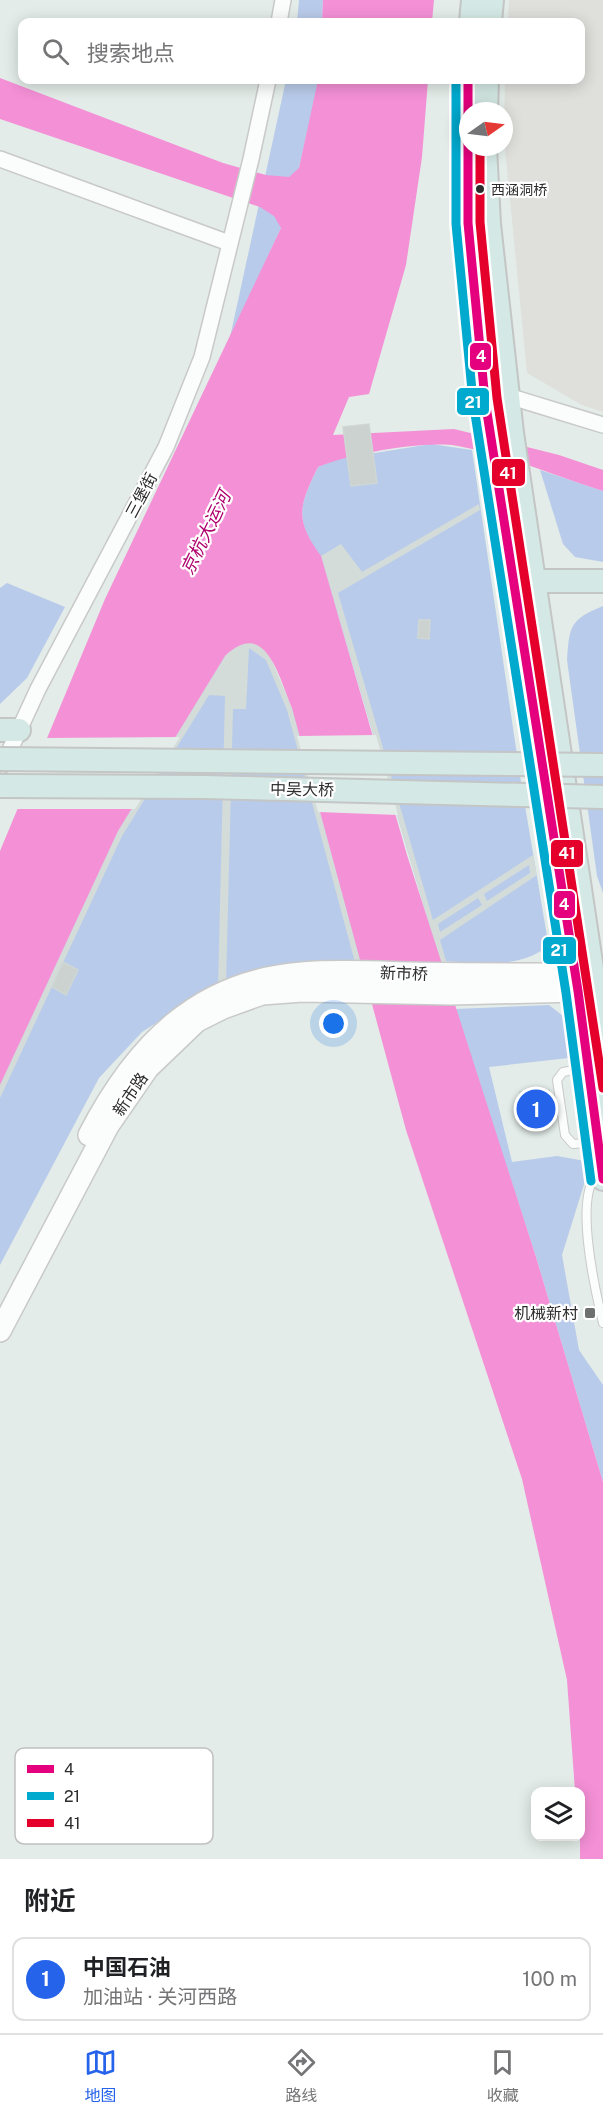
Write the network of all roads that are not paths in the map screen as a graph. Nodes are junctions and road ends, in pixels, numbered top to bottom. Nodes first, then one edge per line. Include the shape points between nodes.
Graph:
1 (283, 0) edge
2 (472, 0) edge
3 (492, 0) edge
4 (280, 18) edge
5 (471, 18) edge
6 (490, 18) edge
7 (267, 84) edge
8 (468, 84) edge
9 (487, 84) edge
10 (486, 102) edge
11 (485, 156) edge
12 (0, 159) edge
13 (229, 243) junction
14 (508, 396) junction
15 (485, 400) junction
16 (603, 425) edge
17 (501, 432) junction
18 (603, 581) edge
19 (529, 587) junction
20 (603, 594) edge
21 (9, 730) edge
22 (603, 755) edge
23 (0, 759) edge
24 (437, 764) junction
25 (603, 765) edge
26 (0, 770) edge
27 (0, 786) edge
28 (435, 792) junction
29 (603, 797) edge
30 (603, 812) edge
31 (360, 981) junction
32 (591, 982) edge
33 (603, 1040) edge
34 (589, 1067) junction
35 (598, 1142) junction
36 (602, 1175) edge
37 (0, 1304) edge
38 (603, 1323) edge
39 (0, 1331) edge

1 - 4 street
2 - 5 main road
3 - 6 main road
7 - 13 street, 三堡街
8 - 15 main road via 468,224
9 - 10 main road
11 - 14 main road
12 - 13 street
13 - 21 street, 三堡街 via 202,357 166,447
14 - 15 street
14 - 16 street
14 - 17 main road
15 - 17 main road
17 - 19 main road
18 - 19 main road
19 - 20 main road
19 - 32 main road
21 - 26 street, 三堡街
22 - 24 main road, bridge via 522,756
23 - 24 main road, 中吴大桥, bridge
24 - 25 main road, 中吴大桥, bridge
27 - 28 main road, 中吴大桥, bridge
28 - 29 main road, 中吴大桥, bridge
28 - 30 main road, bridge
31 - 32 street, 新市桥
31 - 37 street, 新市路 via 301,973 252,981 213,997 162,1033 110,1093
31 - 39 street, 新市路 via 262,994 222,1008 197,1021 148,1068 108,1126
32 - 33 main road
32 - 34 main road
34 - 35 main road
34 - 35 lane via 563,1072 556,1080 565,1135 573,1144
35 - 36 main road
36 - 38 lane via 593,1178 587,1206 593,1284

